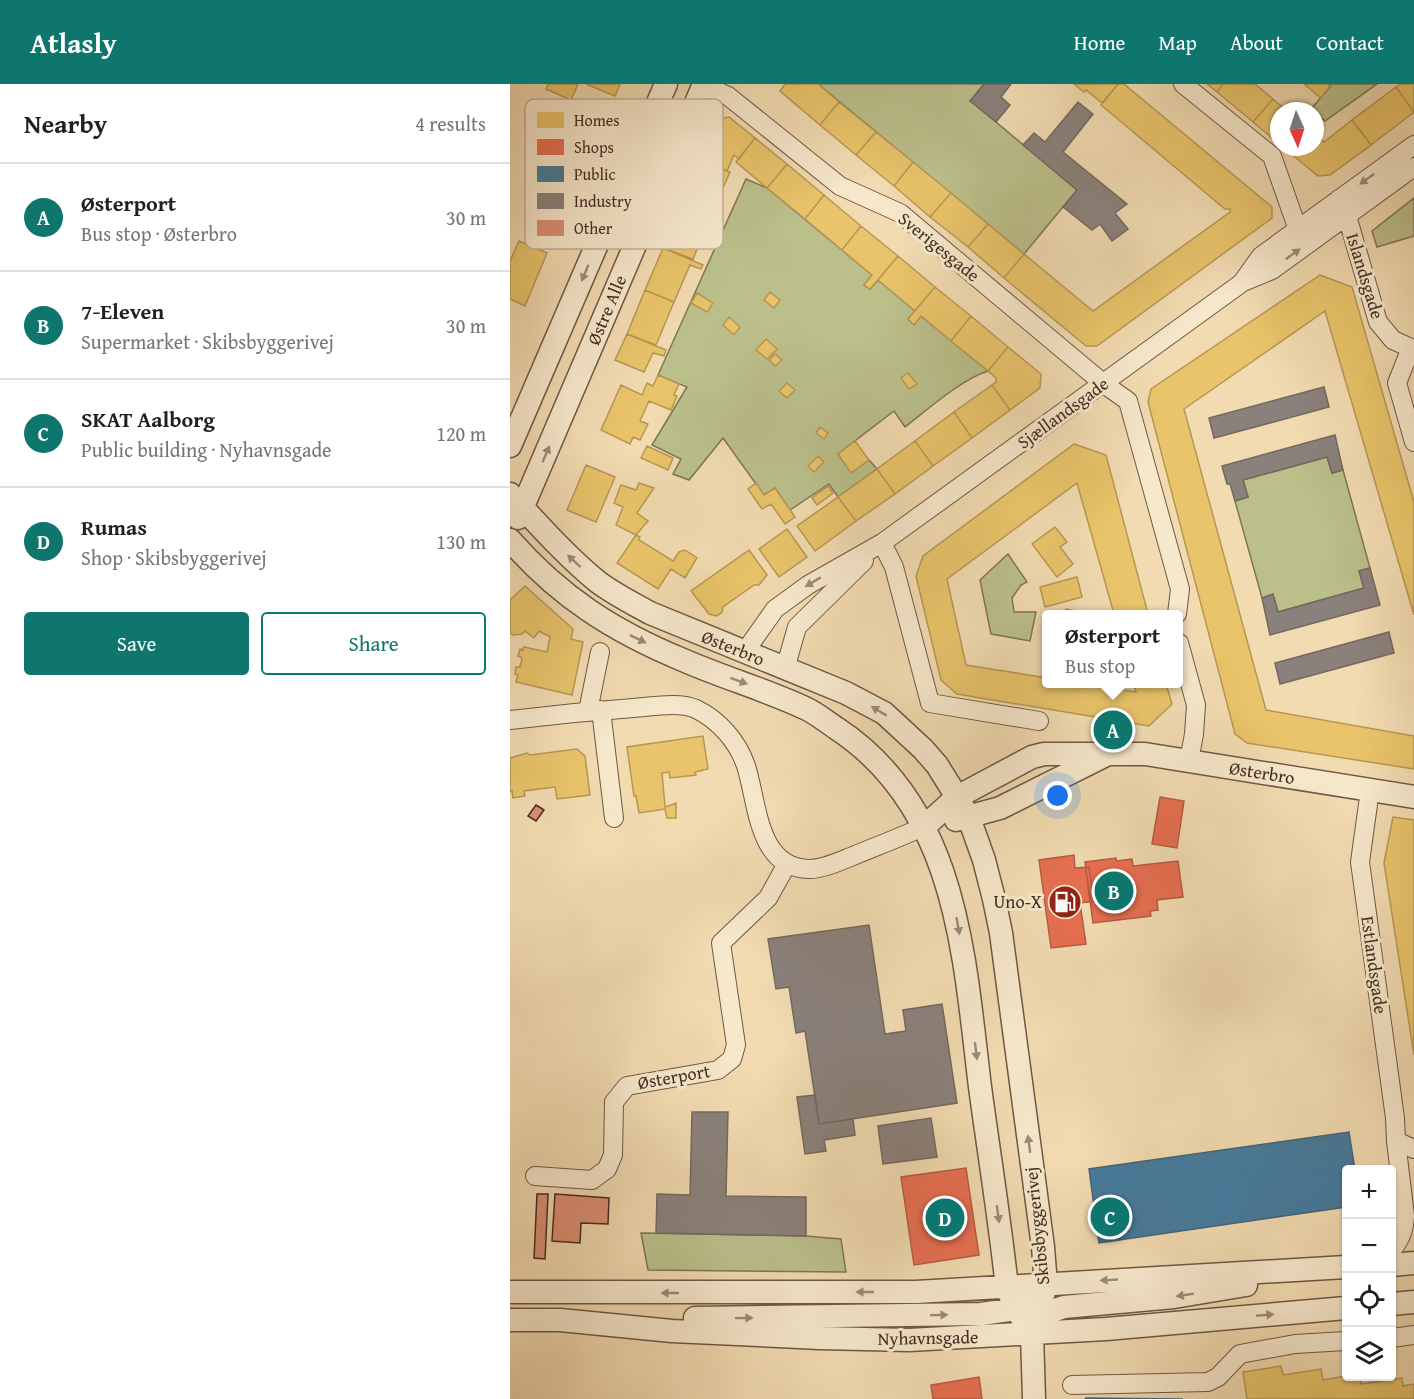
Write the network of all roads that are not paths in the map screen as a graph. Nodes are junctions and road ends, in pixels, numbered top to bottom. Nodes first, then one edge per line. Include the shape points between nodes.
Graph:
1 (666, 84) edge
2 (703, 84) edge
3 (1184, 84) edge
4 (660, 99) edge
5 (696, 99) edge
6 (1414, 145) edge
7 (1414, 167) edge
8 (1343, 208) junction
9 (1298, 230) junction
10 (595, 249) edge
11 (629, 249) edge
12 (1243, 282) junction
13 (1412, 348) edge
14 (1104, 384) junction
15 (1414, 442) edge
16 (510, 446) edge
17 (516, 500) edge
18 (510, 538) edge
19 (882, 543) junction
20 (1178, 610) edge
21 (600, 652) dead end
22 (744, 653) junction
23 (1183, 658) edge
24 (785, 669) junction
25 (594, 711) junction
26 (510, 720) edge
27 (1039, 721) dead end
28 (1109, 753) junction
29 (1189, 761) junction
30 (1370, 790) junction
31 (957, 797) junction
32 (1414, 797) edge
33 (614, 818) dead end
34 (969, 818) junction
35 (925, 826) junction
36 (787, 864) junction
37 (1396, 1141) junction
38 (1414, 1149) edge
39 (535, 1176) dead end
40 (1396, 1245) edge
41 (1414, 1263) edge
42 (1396, 1265) edge
43 (1342, 1268) edge
44 (1342, 1269) edge
45 (1046, 1285) junction
46 (1007, 1288) junction
47 (510, 1292) edge
48 (1414, 1302) edge
49 (1396, 1304) edge
50 (1342, 1308) edge
51 (1016, 1309) junction
52 (510, 1320) edge
53 (560, 1320) junction
54 (1032, 1334) junction
55 (1414, 1335) edge
56 (1396, 1337) edge
57 (1342, 1341) edge
58 (1072, 1385) dead end
59 (1034, 1399) edge

1 -> 4 street, Østre Alle
5 -> 2 street, Østre Alle
2 - 14 street, Sverigesgade via 728,96 840,186 900,213
3 - 9 street via 1272,156
6 -> 8 street, Sjællandsgade
7 - 8 street, Sjællandsgade
8 - 9 street, Sjællandsgade
12 -> 8 street, Sjællandsgade via 1272,270
8 - 13 street, Islandsgade via 1378,322 1393,340
9 - 12 street, Sjællandsgade via 1261,256
10 -> 16 street, Østre Alle
17 -> 11 street, Østre Alle
12 - 14 street, Sjællandsgade
13 - 15 street, Islandsgade via 1397,383
14 - 19 street, Sjællandsgade
14 - 20 street, Sverigesgade via 1128,401 1180,589
17 - 18 street, Østre Alle
22 -> 17 street, Østerbro via 620,597 579,565
18 -> 35 street, Østerbro via 535,568 610,626 684,661 773,694 850,736 897,783
19 -> 22 street, Sjællandsgade via 808,585 775,609
19 - 24 street, Sjællandsgade via 797,627
19 - 27 street via 894,567 930,703
21 - 25 street
22 - 24 street, Østerbro
23 - 29 street via 1196,705
31 -> 24 street, Østerbro via 937,765 884,713
25 - 26 street
25 - 33 street
25 - 36 street via 669,705 694,708 711,718 730,736 746,764 762,832 773,853
28 - 29 street, Østerbro
28 - 31 street, Østerbro via 1032,757
28 - 34 street, Østerbro via 1000,808
29 - 30 street, Østerbro
30 - 32 street, Østerbro
30 - 37 street, Estlandsgade via 1360,862
31 - 34 street, Østerbro
31 - 35 street, Østerbro
34 - 35 street, Østerbro
45 -> 34 street, Skibsbyggerivej via 1000,933 984,860
35 - 36 street, Østerbro via 829,865 810,869
35 -> 46 street, Skibsbyggerivej via 943,870 957,922
36 - 39 street, Østerport via 768,898 721,943 736,1045 732,1059 718,1070 627,1086 614,1102 612,1155 607,1168 592,1180
37 - 38 street
37 - 40 street, Estlandsgade via 1404,1227
41 - 42 street
43 -> 45 street
44 -> 54 street via 1174,1297 1064,1307 1049,1312
45 - 46 street
45 - 51 street via 1030,1304
45 - 54 street, Skibsbyggerivej
46 -> 47 street via 916,1292
46 - 51 street, Skibsbyggerivej
48 - 49 street
54 -> 50 street, Nyhavnsgade
53 -> 51 street via 959,1315
51 - 54 street, Skibsbyggerivej
52 - 53 street, Nyhavnsgade
53 - 54 street, Nyhavnsgade via 672,1331 820,1338 909,1340
54 - 59 street
55 - 56 street
57 - 58 street via 1295,1344 1240,1354 1208,1382

